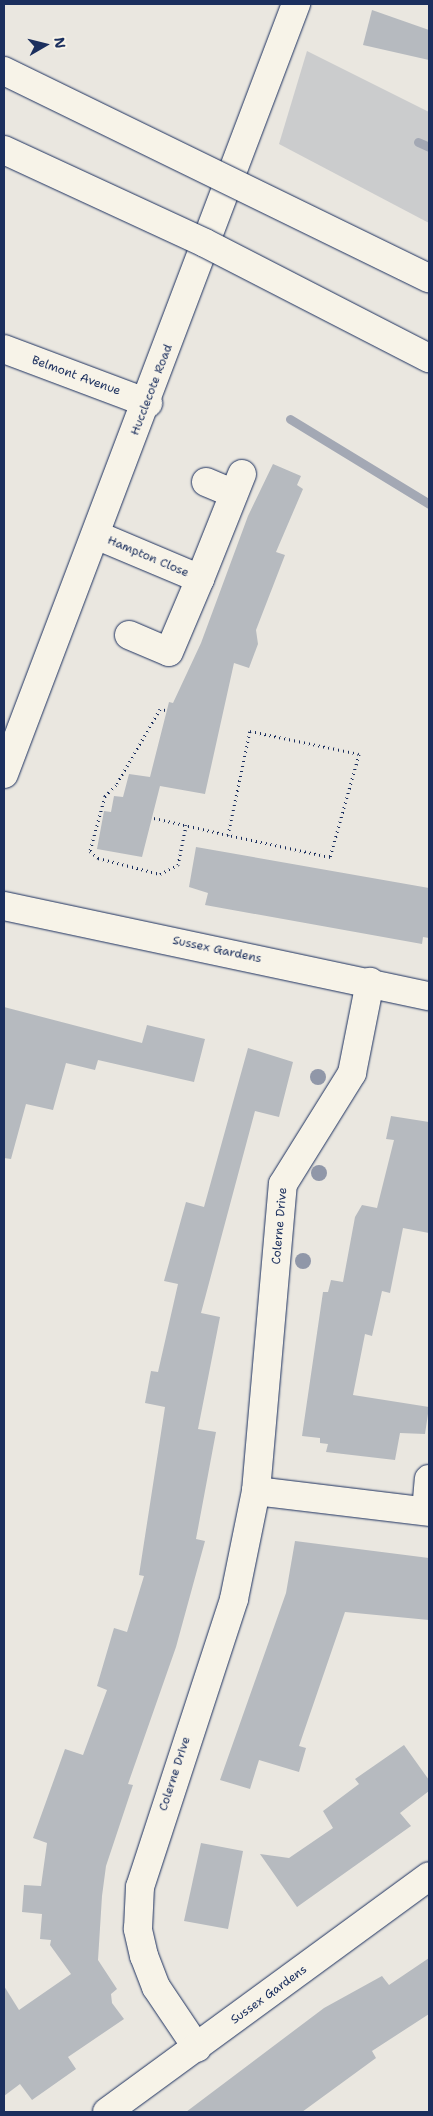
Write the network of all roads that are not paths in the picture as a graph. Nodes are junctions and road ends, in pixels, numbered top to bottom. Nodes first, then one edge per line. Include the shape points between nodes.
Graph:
1 (296, 4) edge
2 (4, 72) edge
3 (4, 150) edge
4 (429, 278) edge
5 (4, 349) edge
6 (429, 358) edge
7 (148, 402) junction
8 (206, 482) dead end
9 (96, 535) junction
10 (200, 579) junction
11 (129, 635) dead end
12 (4, 774) edge
13 (4, 906) edge
14 (370, 982) junction
15 (429, 996) edge
16 (429, 1479) edge
17 (256, 1491) junction
18 (428, 1511) edge
19 (429, 1876) edge
20 (197, 2048) junction
21 (107, 2112) edge

1 - 7 main road, Hucclecote Road
2 - 4 main road, bridge
3 - 6 main road, bridge via 205,243
5 - 7 main road, Belmont Avenue
7 - 9 main road, Hucclecote Road
8 - 10 main road, Hampton Close via 238,484
9 - 10 main road, Hampton Close
9 - 12 main road, Hucclecote Road
10 - 11 main road, Hampton Close via 169,652
13 - 14 main road, Sussex Gardens
14 - 15 main road, Sussex Gardens
14 - 17 main road, Colerne Drive via 352,1073 283,1184
16 - 18 main road
17 - 18 main road
17 - 20 main road, Colerne Drive via 234,1599 140,1887 138,1929 144,1956 156,1987
19 - 20 main road, Sussex Gardens
20 - 21 main road, Sussex Gardens

